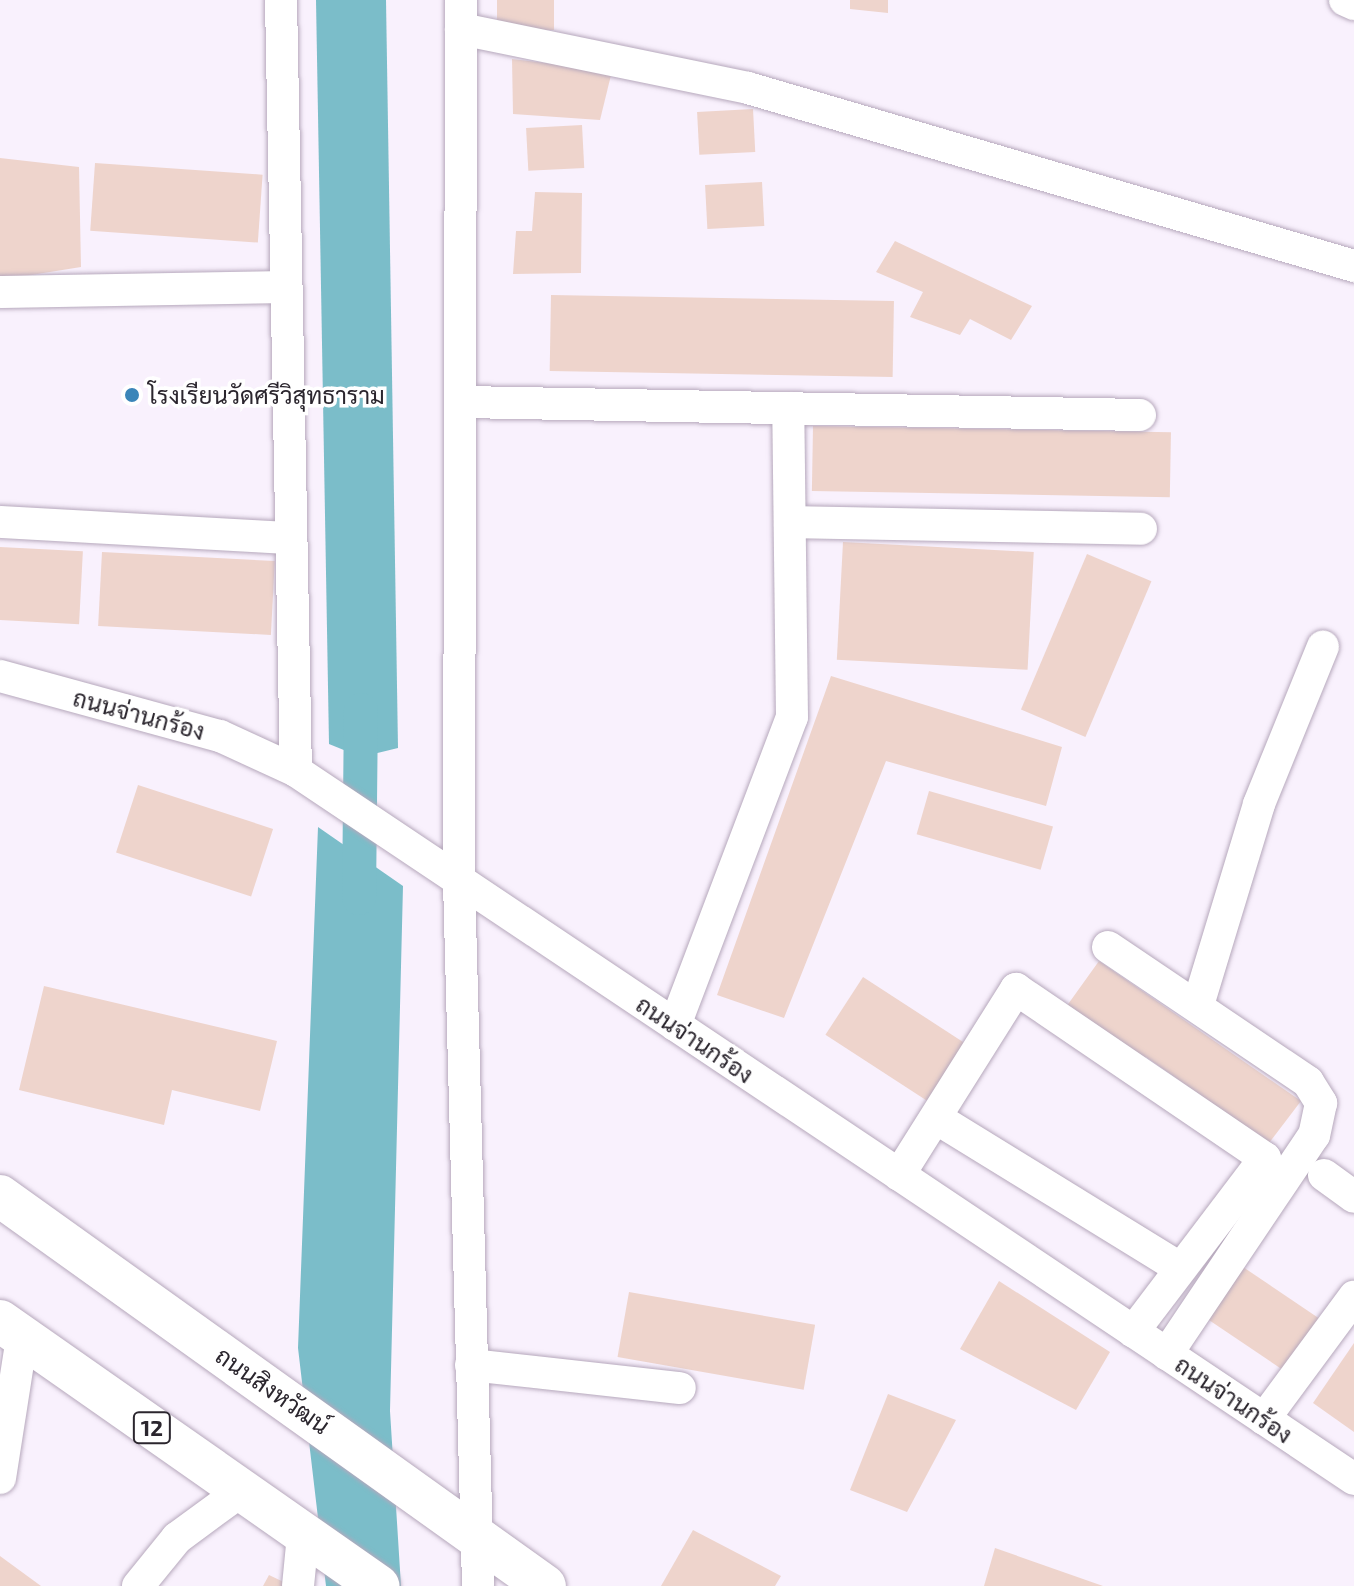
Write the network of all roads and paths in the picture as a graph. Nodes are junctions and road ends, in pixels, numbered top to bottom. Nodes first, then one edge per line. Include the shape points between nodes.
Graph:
1 (281, 0) edge
2 (1345, 0) edge
3 (1354, 4) edge
4 (461, 14) edge
5 (1354, 266) edge
6 (284, 287) junction
7 (0, 292) edge
8 (464, 402) junction
9 (788, 408) junction
10 (1140, 415) dead end
11 (0, 522) edge
12 (790, 522) junction
13 (1141, 529) dead end
14 (290, 538) junction
15 (1323, 646) dead end
16 (0, 676) edge
17 (296, 771) junction
18 (459, 882) junction
19 (1108, 947) dead end
20 (1198, 1005) junction
21 (675, 1025) junction
22 (936, 1118) junction
23 (899, 1175) junction
24 (1324, 1175) dead end
25 (0, 1196) edge
26 (1354, 1197) edge
27 (1180, 1268) junction
28 (1354, 1297) edge
29 (11, 1329) edge
30 (1133, 1332) junction
31 (1167, 1354) junction
32 (471, 1365) junction
33 (680, 1388) dead end
34 (1264, 1419) junction
35 (0, 1478) edge
36 (1354, 1479) edge
37 (241, 1491) junction
38 (474, 1533) junction
39 (303, 1535) junction
40 (138, 1586) edge
41 (298, 1586) edge
42 (378, 1586) edge
43 (478, 1586) edge
44 (545, 1586) edge

1 - 6 street
2 - 3 street
4 - 5 street via 748,88
4 - 8 street
6 - 7 street
6 - 14 street
8 - 9 street
8 - 18 street
9 - 10 street
9 - 12 street
11 - 14 street
12 - 13 street
12 - 21 street via 789,731
14 - 17 street
15 - 20 street via 1259,804
16 - 17 street, ถนนจ่านกร้อง via 220,736
17 - 18 street, ถนนจ่านกร้อง
18 - 21 street, ถนนจ่านกร้อง
18 - 32 street
19 - 20 street
20 - 31 street via 1308,1082 1321,1111 1314,1135
21 - 23 street, ถนนจ่านกร้อง
22 - 23 street
22 - 27 street
22 - 27 street via 1016,989 1265,1158
23 - 30 street, ถนนจ่านกร้อง
24 - 26 street
25 - 38 main road, ถนนสิงหวัฒน์
27 - 30 street
28 - 34 street
29 - 35 street
29 - 37 main road, 12
30 - 31 street, ถนนจ่านกร้อง
31 - 34 street, ถนนจ่านกร้อง
32 - 33 street
32 - 38 street
34 - 36 street, ถนนจ่านกร้อง
37 - 39 main road, 12
37 - 40 street via 177,1538
38 - 43 street
38 - 44 main road, ถนนสิงหวัฒน์
39 - 41 street
39 - 42 main road, 12

